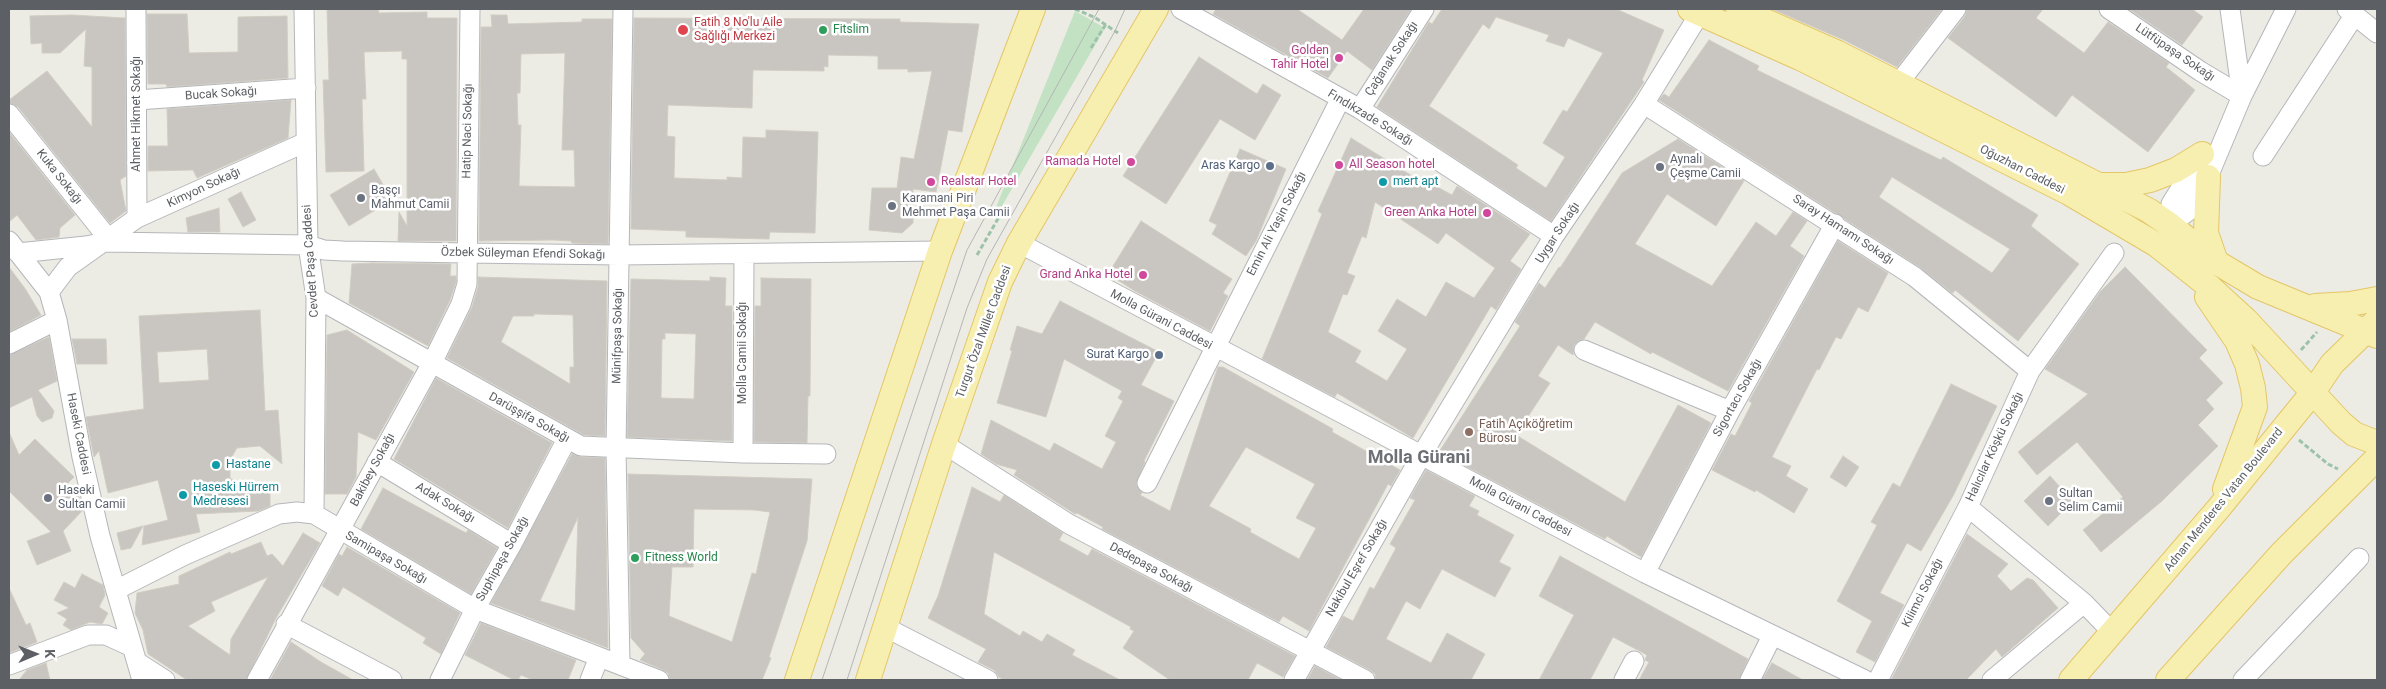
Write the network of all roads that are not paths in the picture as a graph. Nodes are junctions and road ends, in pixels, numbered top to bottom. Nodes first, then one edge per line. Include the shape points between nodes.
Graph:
1 (136, 9) edge
2 (304, 9) edge
3 (470, 9) edge
4 (623, 9) edge
5 (1156, 9) edge
6 (1181, 9) edge
7 (1424, 9) edge
8 (1738, 9) edge
9 (1956, 9) edge
10 (2109, 9) edge
11 (2230, 9) edge
12 (2286, 9) edge
13 (2336, 9) edge
14 (1029, 10) edge
15 (1697, 10) edge
16 (2351, 12) edge
17 (2377, 33) edge
18 (306, 88) junction
19 (1894, 94) junction
20 (2242, 96) junction
21 (137, 100) junction
22 (1340, 100) junction
23 (1644, 104) junction
24 (1360, 109) junction
25 (9, 114) edge
26 (306, 142) junction
27 (2202, 154) junction
28 (2262, 156) dead end
29 (2208, 177) junction
30 (2100, 185) junction
31 (138, 218) junction
32 (1835, 224) junction
33 (2170, 224) junction
34 (1554, 236) junction
35 (106, 242) junction
36 (1019, 243) junction
37 (308, 245) junction
38 (2157, 245) junction
39 (14, 247) edge
40 (940, 251) junction
41 (467, 253) junction
42 (2114, 253) dead end
43 (744, 254) junction
44 (620, 255) junction
45 (2216, 262) junction
46 (2189, 271) junction
47 (49, 292) junction
48 (316, 298) junction
49 (2377, 299) edge
50 (2303, 306) junction
51 (57, 320) junction
52 (2373, 328) edge
53 (9, 344) edge
54 (1214, 348) junction
55 (1584, 350) dead end
56 (432, 363) junction
57 (2030, 371) junction
58 (2313, 392) junction
59 (1730, 411) junction
60 (567, 439) junction
61 (2377, 443) edge
62 (944, 444) junction
63 (616, 449) junction
64 (743, 453) junction
65 (826, 454) dead end
66 (1421, 456) junction
67 (2377, 458) edge
68 (377, 462) junction
69 (1147, 484) dead end
70 (1968, 507) junction
71 (2218, 508) junction
72 (314, 514) junction
73 (340, 531) junction
74 (512, 544) junction
75 (2359, 558) dead end
76 (1645, 573) junction
77 (116, 590) junction
78 (2084, 603) junction
79 (475, 609) junction
80 (286, 624) junction
81 (885, 627) junction
82 (2113, 633) junction
83 (1772, 636) junction
84 (1310, 651) junction
85 (134, 654) junction
86 (599, 657) junction
87 (1634, 661) dead end
88 (620, 664) junction
89 (9, 667) edge
90 (12, 680) edge
91 (142, 680) edge
92 (165, 680) edge
93 (257, 680) edge
94 (392, 680) edge
95 (440, 680) edge
96 (590, 680) edge
97 (658, 680) edge
98 (797, 680) edge
99 (868, 680) edge
100 (988, 680) edge
101 (1294, 680) edge
102 (1365, 680) edge
103 (1624, 680) edge
104 (1750, 680) edge
105 (1865, 680) edge
106 (1878, 680) edge
107 (1992, 680) edge
108 (2071, 680) edge
109 (2168, 680) edge
110 (2243, 680) edge

1 - 21 street, Ahmet Hikmet Sokağı
2 - 18 street, Cevdet Paşa Caddesi
3 - 41 street, Hatip Naci Sokağı
4 - 44 street, Münifpaşa Sokağı
5 - 36 main road, Turgut Özal Millet Caddesi
6 - 22 street, Fındıkzade Sokağı
7 - 24 street, Çağanak Sokağı
8 - 19 main road, Oğuzhan Caddesi via 1807,39
9 - 19 street
10 - 20 street, Lütfüpaşa Sokağı
11 - 20 street
12 - 20 street
13 - 16 street
14 - 40 main road
15 - 19 main road, Oğuzhan Caddesi via 1800,58
15 - 23 street, Uygar Sokağı
16 - 17 street
16 - 28 street
18 - 21 street, Bucak Sokağı
18 - 26 street, Cevdet Paşa Caddesi
19 - 30 main road, Oğuzhan Caddesi
19 - 38 main road, Oğuzhan Caddesi
20 - 27 street
20 - 29 street
21 - 31 street, Ahmet Hikmet Sokağı
22 - 24 street, Fındıkzade Sokağı
22 - 54 street, Emin Ali Yaşin Sokağı
23 - 32 street, Saray Hamamı Sokağı
23 - 34 street, Uygar Sokağı
24 - 34 street, Fındıkzade Sokağı
25 - 35 street, Kuka Sokağı via 102,232
26 - 31 street, Kimyon Sokağı
26 - 37 street, Cevdet Paşa Caddesi
27 - 30 main road via 2176,170 2150,180 2126,185
27 - 33 street via 2171,204
29 - 33 street via 2187,212
29 - 45 main road via 2206,233
30 - 33 main road, Oğuzhan Caddesi
31 - 35 street, Kimyon Sokağı
32 - 57 street, Saray Hamamı Sokağı via 1915,277
32 - 59 street, Sigortacı Sokağı
33 - 38 main road
33 - 45 main road, Oğuzhan Caddesi
34 - 66 street, Uygar Sokağı
35 - 37 street, Özbek Süleyman Efendi Sokağı
35 - 39 street, Özbek Süleyman Efendi Sokağı via 86,246
35 - 47 street, Kimyon Sokağı via 68,267
36 - 54 street, Molla Gürani Caddesi
36 - 62 main road, Turgut Özal Millet Caddesi via 1000,282
37 - 41 street, Özbek Süleyman Efendi Sokağı via 343,251
37 - 48 street, Cevdet Paşa Caddesi
38 - 46 main road, Oğuzhan Caddesi
39 - 47 street, Haseki Caddesi
40 - 43 street, Özbek Süleyman Efendi Sokağı
40 - 98 main road
41 - 44 street, Özbek Süleyman Efendi Sokağı
41 - 56 street, Bakibey Sokağı via 467,284 461,304
42 - 57 street, Halıcılar Köşkü Sokağı
43 - 44 street, Özbek Süleyman Efendi Sokağı
43 - 64 street, Molla Camii Sokağı
44 - 63 street, Münifpaşa Sokağı
45 - 50 main road, Oğuzhan Caddesi via 2258,287
46 - 58 main road, Oğuzhan Caddesi via 2246,320
46 - 71 main road via 2237,341 2253,388 2255,407
47 - 51 street, Haseki Caddesi
48 - 56 street, Darüşşifa Sokağı
48 - 72 street, Cevdet Paşa Caddesi
49 - 50 main road via 2332,306
50 - 52 main road, Oğuzhan Caddesi
51 - 53 street
51 - 77 street, Haseki Caddesi via 82,457
52 - 58 main road, Adnan Menderes Vatan Boulevard via 2332,364
54 - 66 street, Molla Gürani Caddesi
54 - 69 street, Emin Ali Yaşin Sokağı
55 - 59 street
56 - 60 street, Darüşşifa Sokağı
56 - 68 street, Bakibey Sokağı
57 - 70 street, Halıcılar Köşkü Sokağı
58 - 61 main road, Oğuzhan Caddesi via 2354,434
58 - 71 main road, Adnan Menderes Vatan Boulevard
59 - 76 street, Sigortacı Sokağı
60 - 63 street, Darüşşifa Sokağı via 582,446
60 - 74 street, Suphipaşa Sokağı
62 - 81 main road, Turgut Özal Millet Caddesi
62 - 84 street, Dedepaşa Sokağı via 1069,524
63 - 64 street, Darüşşifa Sokağı
63 - 88 street, Münifpaşa Sokağı
64 - 65 street, Darüşşifa Sokağı
66 - 76 street, Molla Gürani Caddesi
66 - 84 street, Nakibul Eşref Sokağı
67 - 109 main road via 2281,554
68 - 73 street, Bakibey Sokağı
68 - 74 street, Adak Sokağı
70 - 78 street, Halıcılar Köşkü Sokağı
70 - 106 street, Kilimci Sokağı
71 - 82 main road, Adnan Menderes Vatan Boulevard
72 - 73 street, Samipaşa Sokağı
72 - 77 street via 280,514 185,555
73 - 79 street, Samipaşa Sokağı
73 - 80 street, Bakibey Sokağı
74 - 79 street, Suphipaşa Sokağı
75 - 110 street
76 - 83 street, Molla Gürani Caddesi
77 - 85 street, Haseki Caddesi
78 - 82 street, Halıcılar Köşkü Sokağı
78 - 107 street
79 - 86 street, Samipaşa Sokağı
79 - 95 street, Suphipaşa Sokağı
80 - 93 street, Bakibey Sokağı
80 - 94 street
81 - 99 main road, Turgut Özal Millet Caddesi
81 - 100 street
82 - 108 main road, Adnan Menderes Vatan Boulevard
83 - 104 street
83 - 105 street, Molla Gürani Caddesi
84 - 101 street, Nakibul Eşref Sokağı
84 - 102 street, Dedepaşa Sokağı
85 - 89 street via 106,636 88,635
85 - 91 street, Haseki Caddesi
85 - 92 street
86 - 88 street, Samipaşa Sokağı
86 - 96 street
87 - 103 street
88 - 97 street, Samipaşa Sokağı
89 - 90 street

